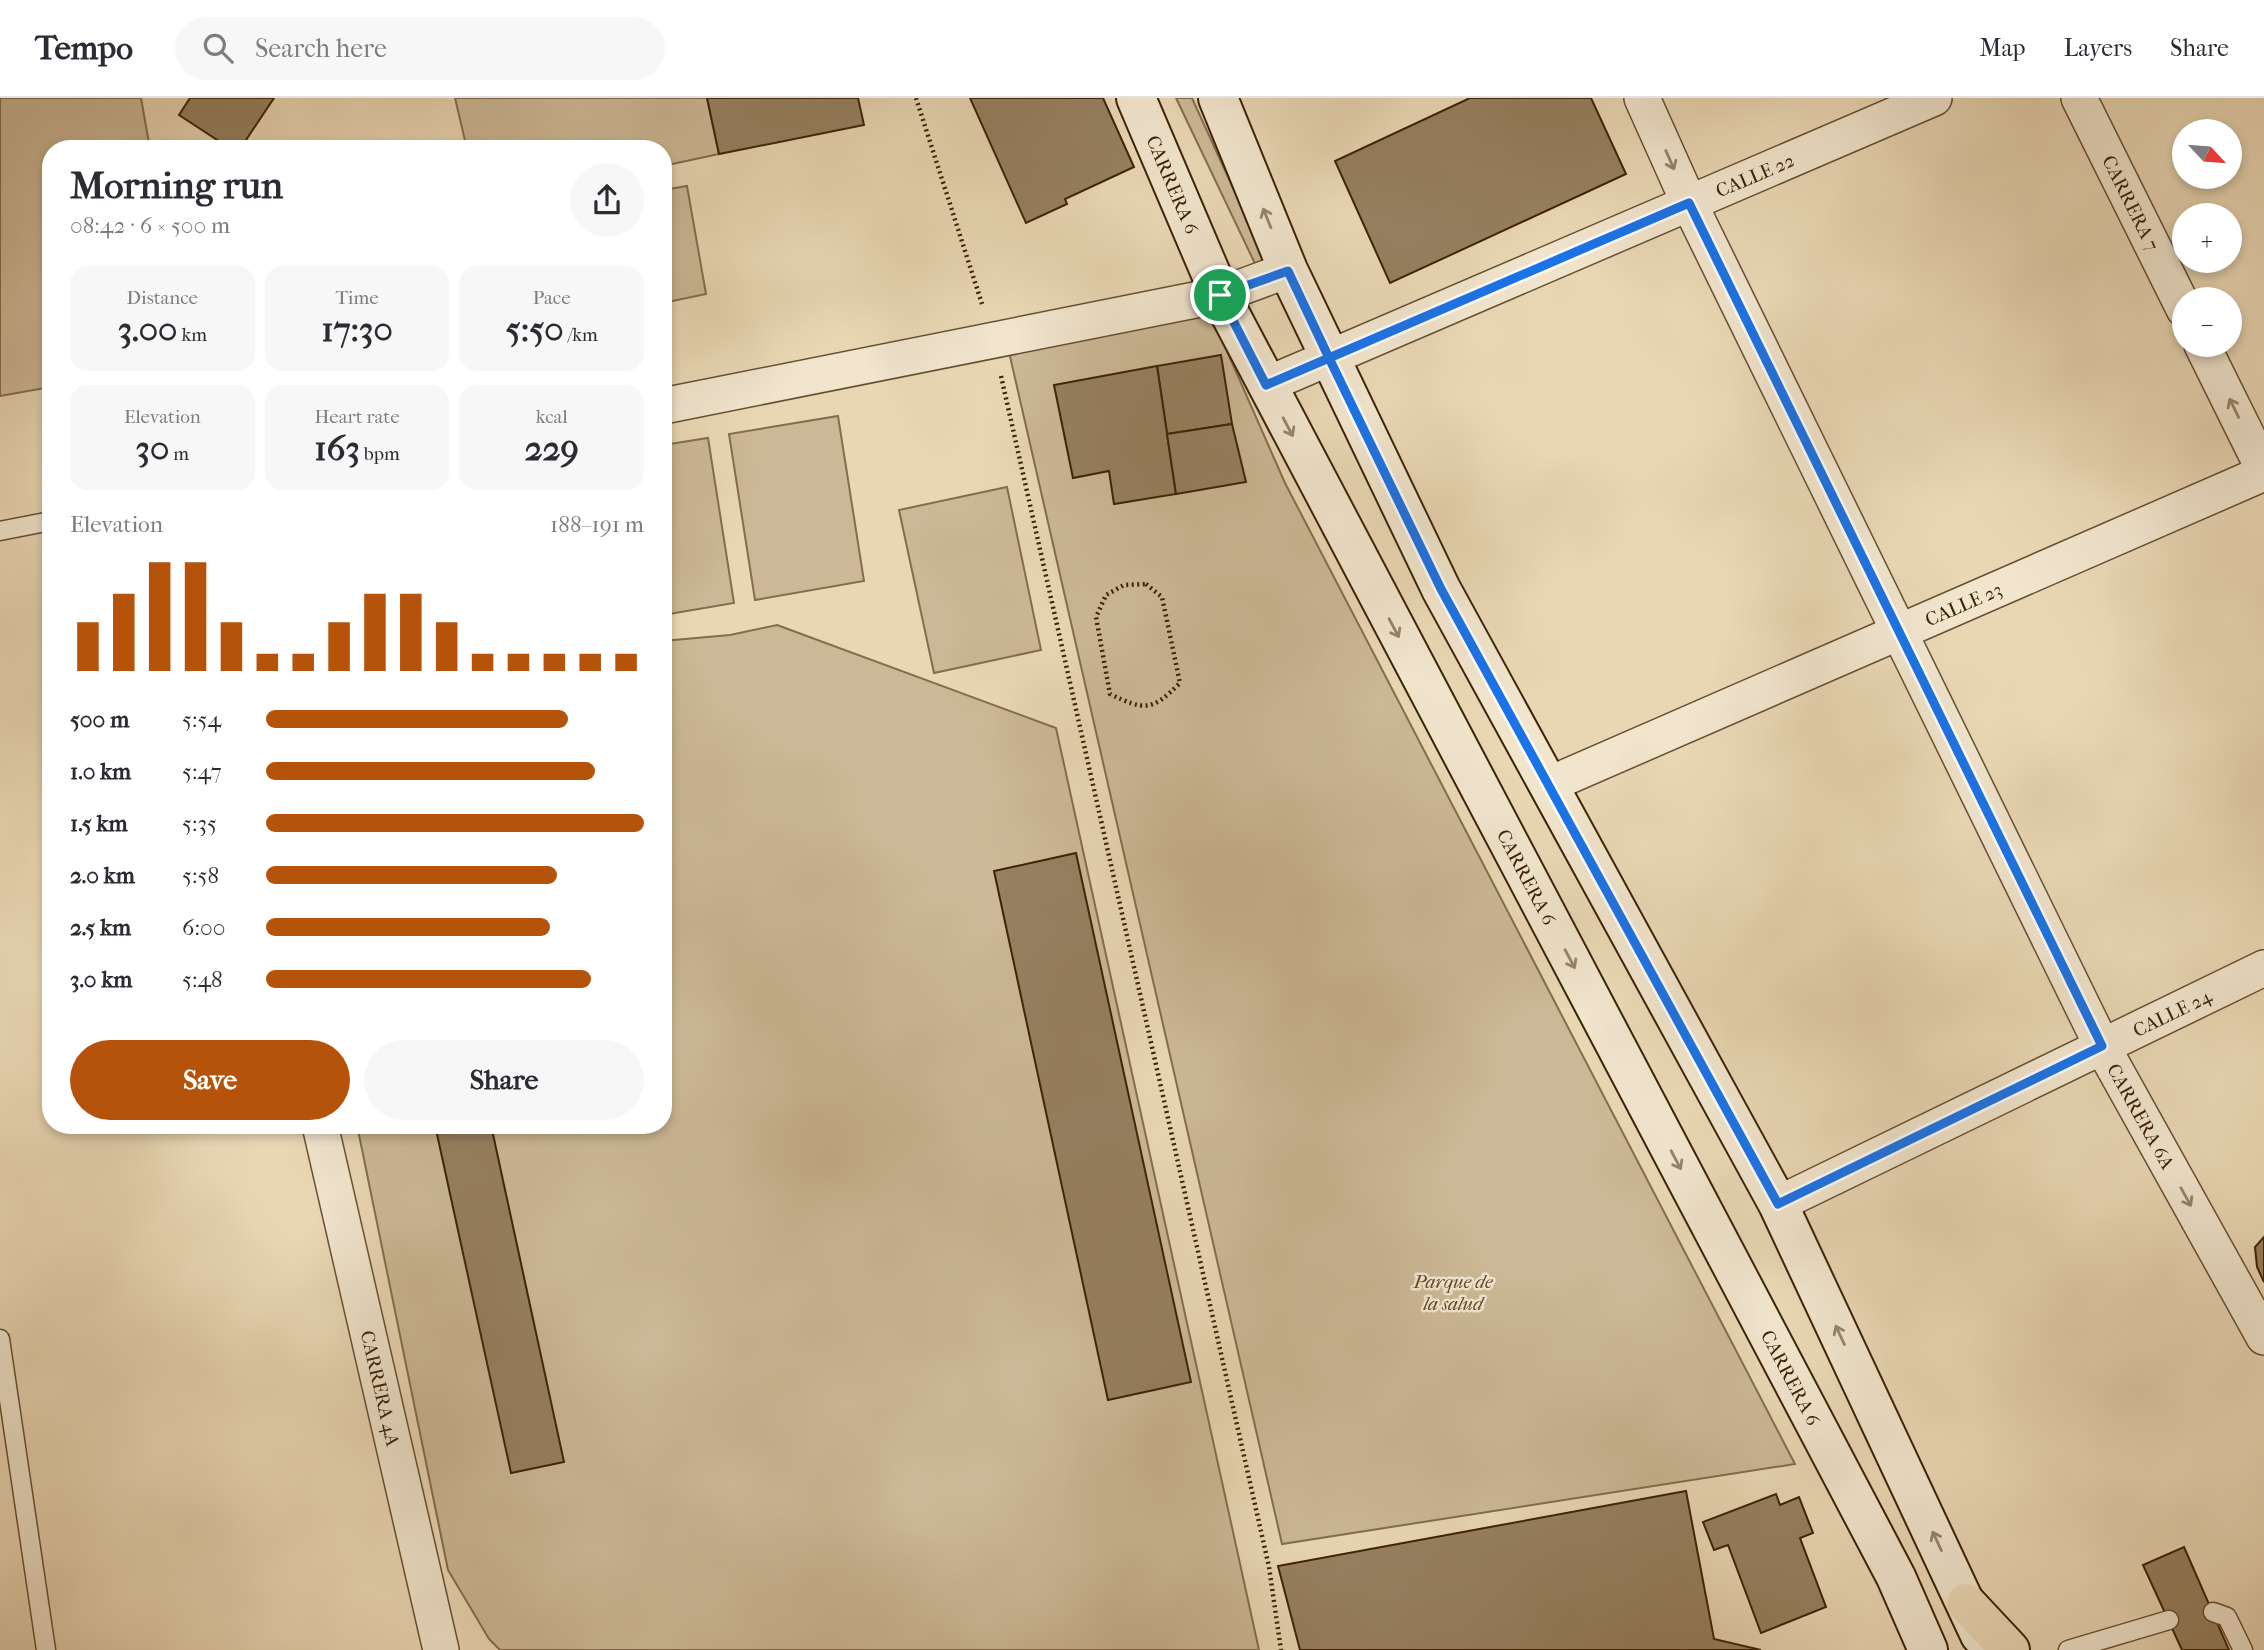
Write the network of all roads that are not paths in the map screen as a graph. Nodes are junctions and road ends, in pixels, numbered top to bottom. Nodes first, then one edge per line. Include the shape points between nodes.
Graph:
1 (1136, 98) edge
2 (1218, 98) edge
3 (1642, 98) edge
4 (1934, 98) edge
5 (2079, 98) edge
6 (1689, 203) junction
7 (1288, 271) junction
8 (2173, 287) edge
9 (1220, 295) junction
10 (2208, 357) edge
11 (1329, 358) junction
12 (1266, 385) junction
13 (672, 404) edge
14 (2264, 471) edge
15 (42, 523) edge
16 (0, 531) edge
17 (1900, 632) junction
18 (1548, 785) junction
19 (2264, 968) edge
20 (2102, 1046) junction
21 (322, 1134) edge
22 (1778, 1204) junction
23 (2264, 1337) edge
24 (0, 1339) edge
25 (1966, 1603) junction
26 (2213, 1612) dead end
27 (2169, 1620) dead end
28 (46, 1650) edge
29 (441, 1650) edge
30 (1928, 1650) edge
31 (1987, 1650) edge
32 (2010, 1650) edge
33 (2068, 1650) edge
34 (2243, 1650) edge

1 - 9 main road, CARRERA 6
7 -> 2 main road
3 -> 6 street, CARRERA 6A
4 - 6 street, CALLE 22
5 - 8 street, CARRERA 7
6 - 11 street, CALLE 22
6 - 17 street, CARRERA 6A
7 - 9 street
7 - 11 main road
9 - 12 main road, CARRERA 6
9 - 13 street
14 -> 10 street
11 - 12 street, CALLE 22
11 - 18 main road via 1441,589
12 -> 30 main road, CARRERA 6 via 1883,1552
14 - 17 street, CALLE 23
15 - 16 lane
17 - 18 street, CALLE 23
17 - 20 street, CARRERA 6A
18 - 22 main road
19 - 20 street, CALLE 24
20 - 22 street, CALLE 24
20 -> 23 street, CARRERA 6A
21 - 29 street, CARRERA 4A
25 -> 22 main road
24 - 28 lane
25 - 31 main road
25 - 32 main road
26 - 34 lane via 2227,1617
27 - 33 lane

